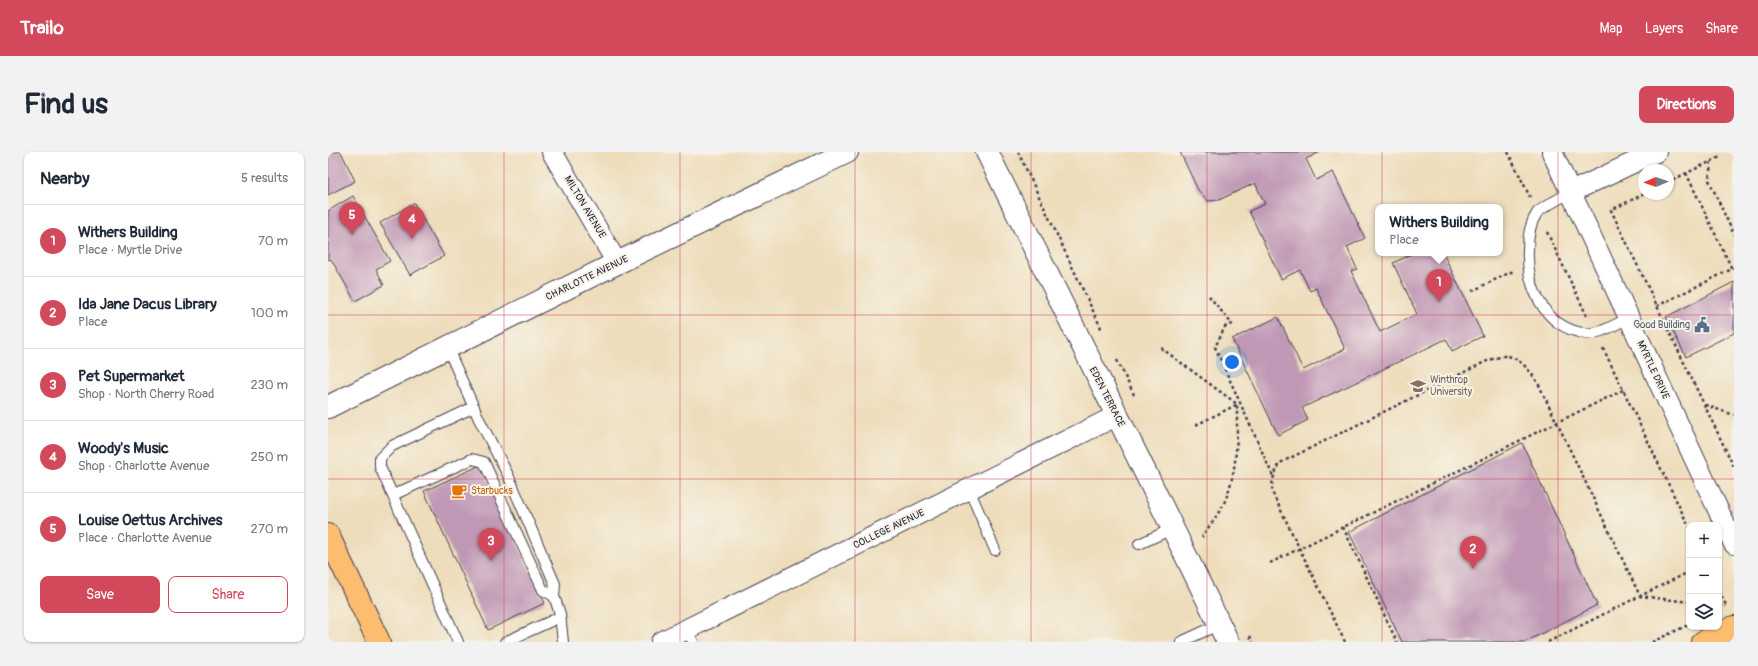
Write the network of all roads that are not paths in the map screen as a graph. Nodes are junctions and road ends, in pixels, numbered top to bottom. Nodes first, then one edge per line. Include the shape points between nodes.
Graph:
1 (552, 152) edge
2 (847, 152) edge
3 (987, 152) edge
4 (1552, 152) edge
5 (1656, 152) edge
6 (1571, 192) junction
7 (617, 263) junction
8 (1629, 318) junction
9 (447, 347) junction
10 (328, 407) edge
11 (474, 407) junction
12 (1116, 416) junction
13 (969, 489) junction
14 (393, 496) junction
15 (1174, 528) junction
16 (328, 535) edge
17 (1139, 544) dead end
18 (1734, 544) edge
19 (995, 550) dead end
20 (554, 596) junction
21 (560, 617) junction
22 (1731, 619) edge
23 (1224, 633) edge
24 (690, 636) edge
25 (379, 642) edge
26 (458, 642) edge
27 (505, 642) edge
28 (563, 642) edge
29 (661, 642) edge
30 (1181, 642) edge
31 (1703, 642) edge

1 - 7 street, MILTON AVENUE
2 - 7 street, CHARLOTTE AVENUE
3 - 12 street, EDEN TERRACE
4 - 6 street, MYRTLE DRIVE
5 - 6 street
6 - 8 street, MYRTLE DRIVE
6 - 8 lane via 1537,213 1528,234 1527,263 1531,287 1545,310 1563,325 1583,333 1596,333
7 - 9 street, CHARLOTTE AVENUE
8 - 18 street, MYRTLE DRIVE
9 - 10 street, CHARLOTTE AVENUE
9 - 11 lane
11 - 14 lane via 392,446 380,458 380,467
11 - 20 lane via 508,475 555,584
12 - 13 street, COLLEGE AVENUE
12 - 15 street, EDEN TERRACE
13 - 19 lane
13 - 24 street, COLLEGE AVENUE
14 - 20 lane via 472,460 484,462 543,590
14 - 26 lane
15 - 17 lane
15 - 23 street, EDEN TERRACE
16 - 25 main road
20 - 21 lane
21 - 27 lane
21 - 28 lane
22 - 31 main road
23 - 30 lane
24 - 29 street, COLLEGE AVENUE

